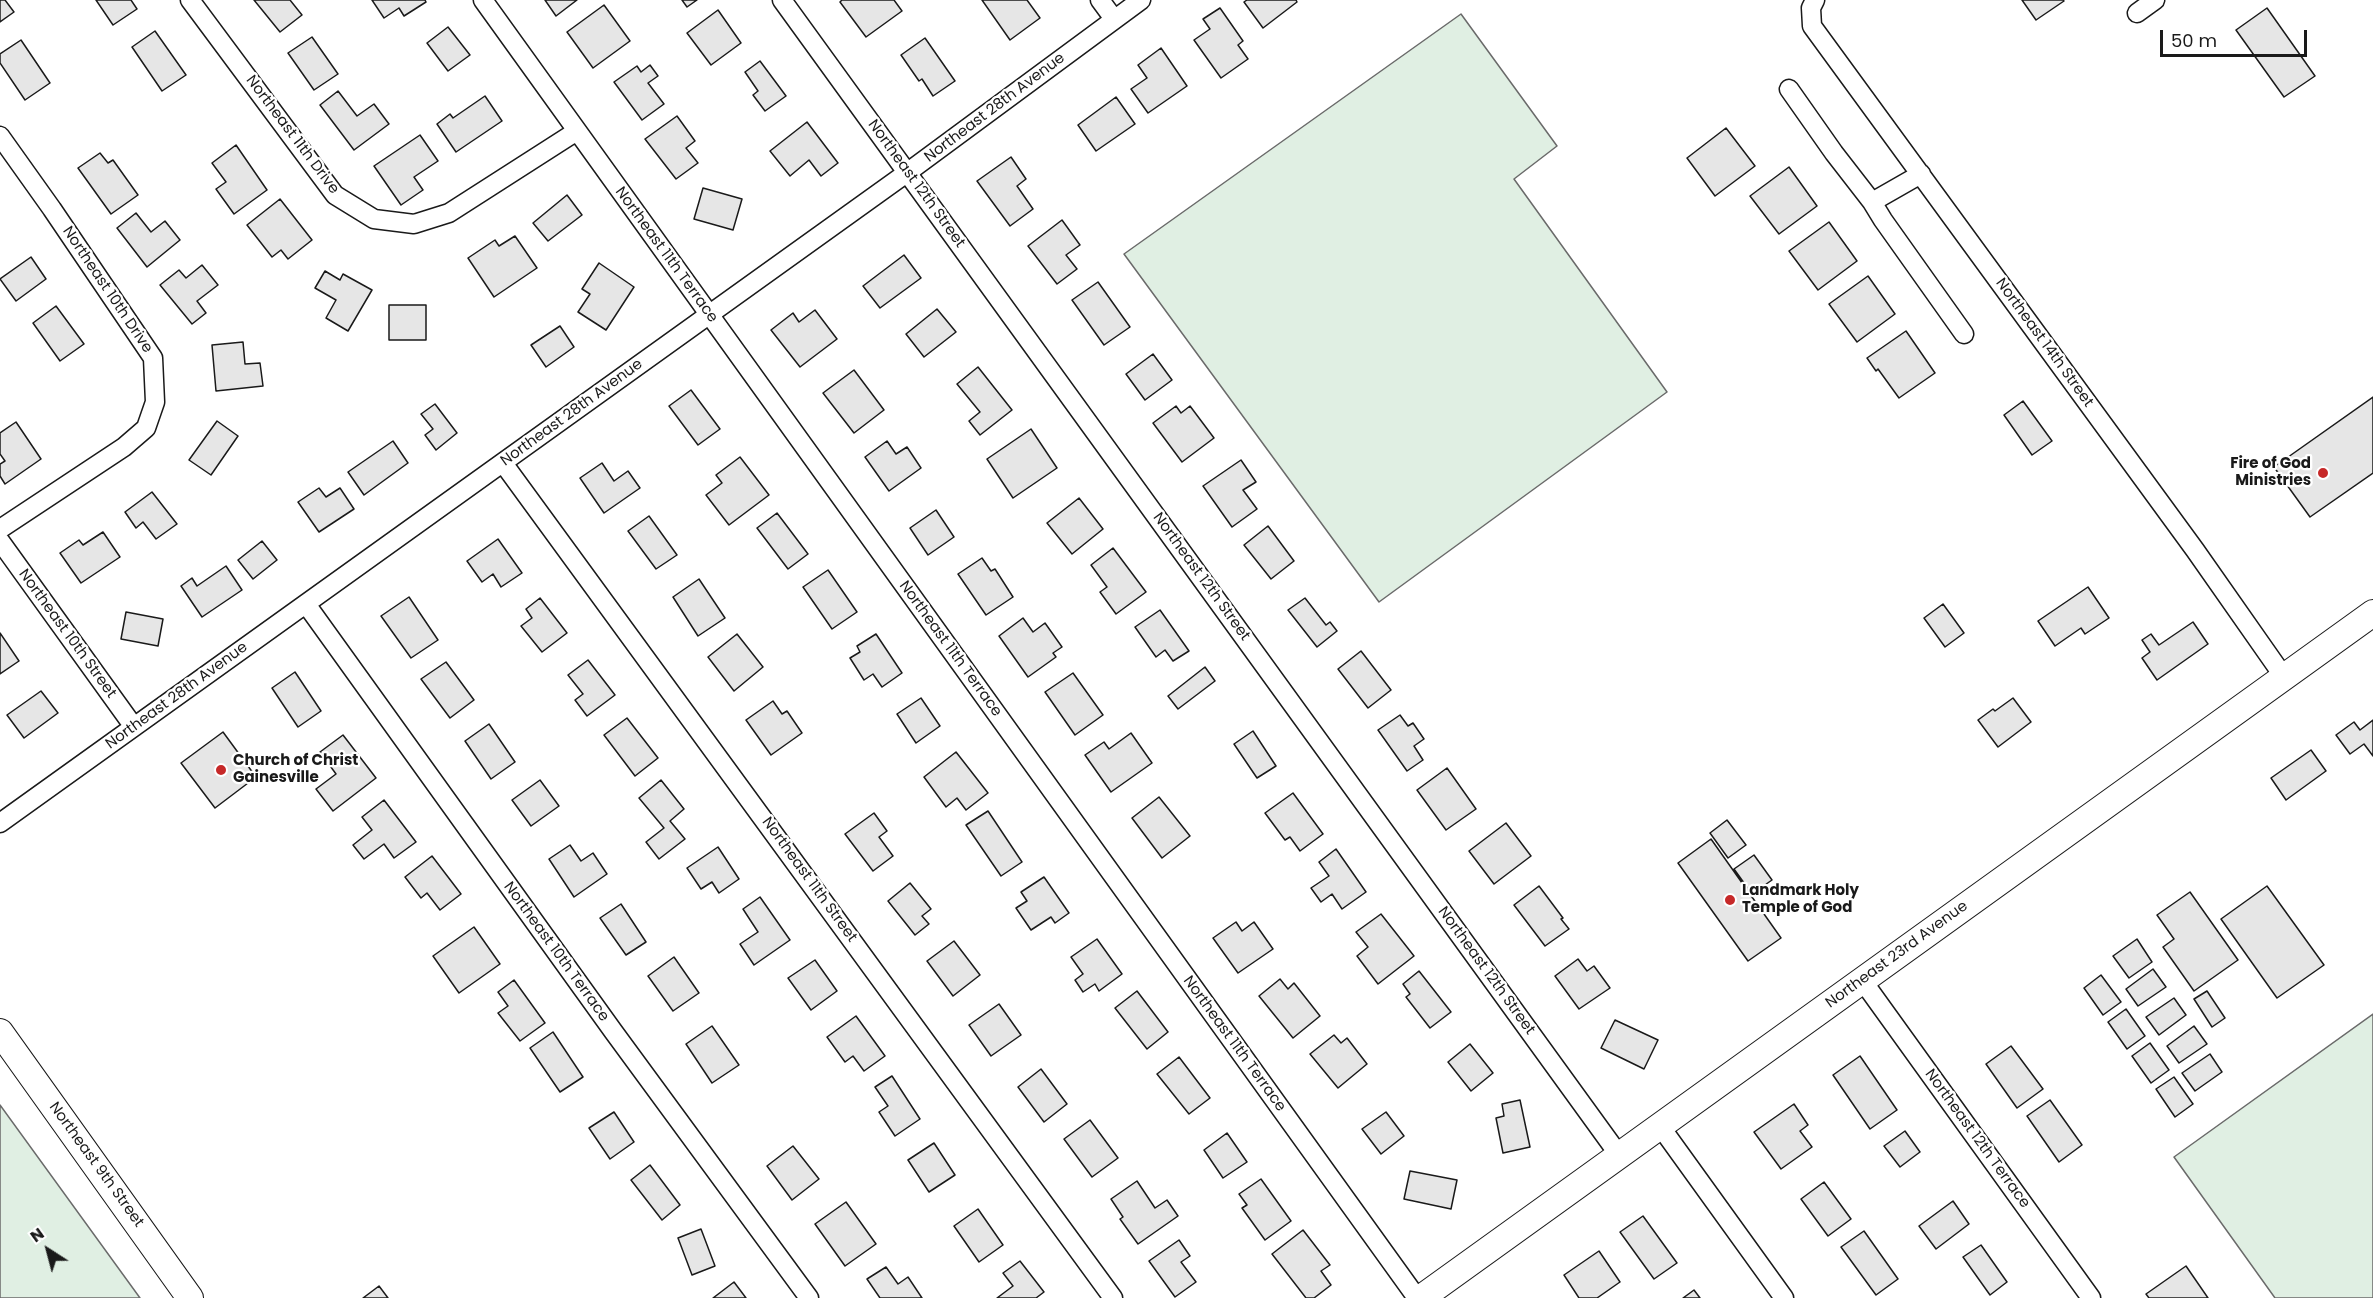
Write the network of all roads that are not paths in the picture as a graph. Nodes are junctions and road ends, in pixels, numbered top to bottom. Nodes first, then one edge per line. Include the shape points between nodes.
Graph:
1 (190, 0) edge
2 (483, 0) edge
3 (782, 0) edge
4 (1100, 0) edge
5 (1141, 0) edge
6 (2155, 0) edge
7 (1813, 4) edge
8 (2137, 13) dead end
9 (1114, 19) junction
10 (1789, 89) dead end
11 (577, 131) junction
12 (0, 136) edge
13 (908, 172) junction
14 (1921, 174) junction
15 (1872, 202) junction
16 (709, 314) junction
17 (1964, 334) dead end
18 (503, 463) junction
19 (0, 530) edge
20 (0, 541) edge
21 (306, 604) junction
22 (2373, 613) edge
23 (2284, 677) junction
24 (134, 727) junction
25 (0, 823) edge
26 (1862, 980) junction
27 (0, 1032) edge
28 (1660, 1126) junction
29 (1619, 1155) junction
30 (190, 1298) edge
31 (809, 1298) edge
32 (1113, 1298) edge
33 (1419, 1298) edge
34 (1784, 1298) edge
35 (2091, 1298) edge

1 - 11 street, Northeast 11th Drive via 335,195 374,219 414,224 450,213
2 - 11 street, Northeast 11th Terrace
3 - 13 street, Northeast 12th Street
4 - 9 street
5 - 9 street, Northeast 28th Avenue
6 - 8 street
7 - 14 street, Northeast 14th Street via 1812,26
9 - 13 street, Northeast 28th Avenue
10 - 15 street
11 - 16 street, Northeast 11th Terrace
12 - 19 street, Northeast 10th Drive via 153,358 155,402 147,428 124,447
13 - 16 street, Northeast 28th Avenue
13 - 29 street, Northeast 12th Street
14 - 15 street
14 - 23 street, Northeast 14th Street
15 - 17 street
16 - 18 street, Northeast 28th Avenue
16 - 33 street, Northeast 11th Terrace
18 - 21 street, Northeast 28th Avenue
18 - 32 street, Northeast 11th Street
20 - 24 street, Northeast 10th Street
21 - 24 street, Northeast 28th Avenue
21 - 31 street, Northeast 10th Terrace
22 - 23 main road, Northeast 23rd Avenue
23 - 26 main road, Northeast 23rd Avenue
24 - 25 street, Northeast 28th Avenue
26 - 28 main road, Northeast 23rd Avenue
26 - 35 street, Northeast 12th Terrace
27 - 30 main road, Northeast 9th Street
28 - 29 main road, Northeast 23rd Avenue
28 - 34 street
29 - 33 main road, Northeast 23rd Avenue

